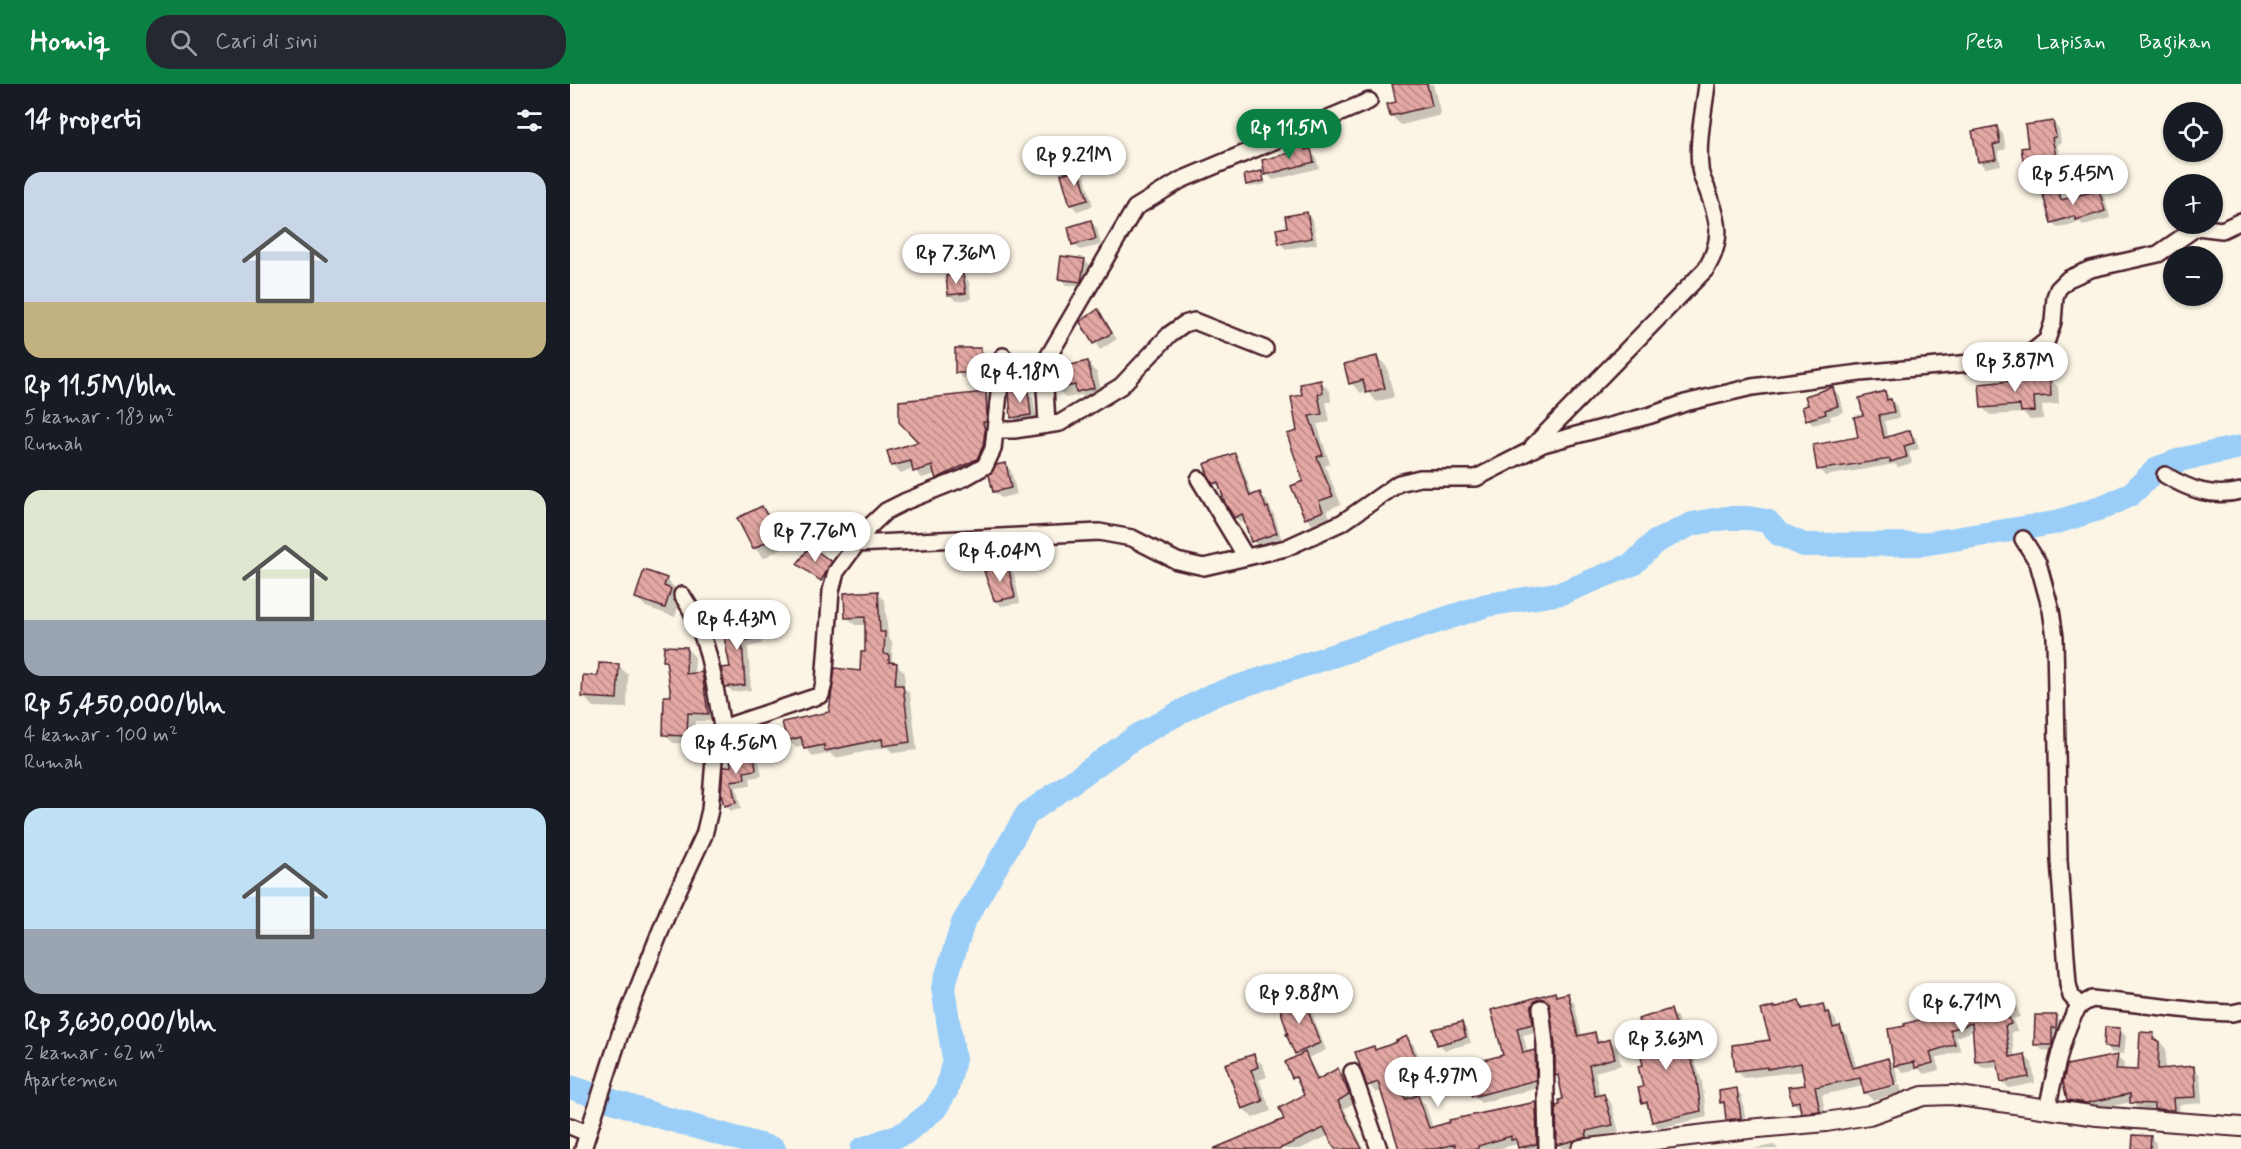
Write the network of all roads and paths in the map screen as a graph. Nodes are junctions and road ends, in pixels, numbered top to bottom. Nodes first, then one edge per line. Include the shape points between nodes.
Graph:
1 (1707, 84) edge
2 (1369, 101) dead end
3 (2241, 221) edge
4 (1265, 349) dead end
5 (1003, 357) dead end
6 (1047, 426) junction
7 (995, 430) junction
8 (1524, 454) junction
9 (2165, 476) dead end
10 (1199, 479) dead end
11 (2241, 491) edge
12 (2023, 539) dead end
13 (856, 544) junction
14 (1246, 558) junction
15 (682, 595) dead end
16 (723, 732) junction
17 (2080, 1006) junction
18 (1541, 1008) dead end
19 (2241, 1011) edge
20 (1352, 1072) dead end
21 (2047, 1109) junction
22 (570, 1125) edge
23 (589, 1127) junction
24 (2241, 1127) edge
25 (583, 1149) edge
26 (1379, 1149) edge
27 (1547, 1149) edge
28 (1581, 1149) edge

1 - 8 street via 1699,156 1717,222 1719,240 1715,254 1706,269
2 - 6 street via 1181,180 1135,208 1046,363
3 - 8 street via 2222,230 2197,227 2158,254 2091,269 2068,279 2055,297 2047,340 2031,352 2004,360 1752,387 1543,444
4 - 6 street via 1189,322 1170,334 1121,386 1060,423
5 - 7 street
6 - 7 street
7 - 13 street via 991,456 978,472 886,511
8 - 14 street via 1476,478 1420,478 1399,483 1343,522 1286,548
9 - 11 street via 2204,493
10 - 14 street
12 - 17 street via 2038,563 2055,637 2060,871 2068,984 2071,996
13 - 14 street via 1099,532 1132,538 1194,566
13 - 16 street via 836,572 831,591 821,695 730,726
15 - 16 street via 704,636
16 - 23 street via 715,747 704,835 668,912
17 - 19 street via 2092,999 2104,999 2207,1012
17 - 21 street via 2061,1049
18 - 27 street
20 - 26 street
21 - 24 street
21 - 28 street via 1952,1095 1923,1096 1869,1115 1826,1122
22 - 23 street
23 - 25 street

